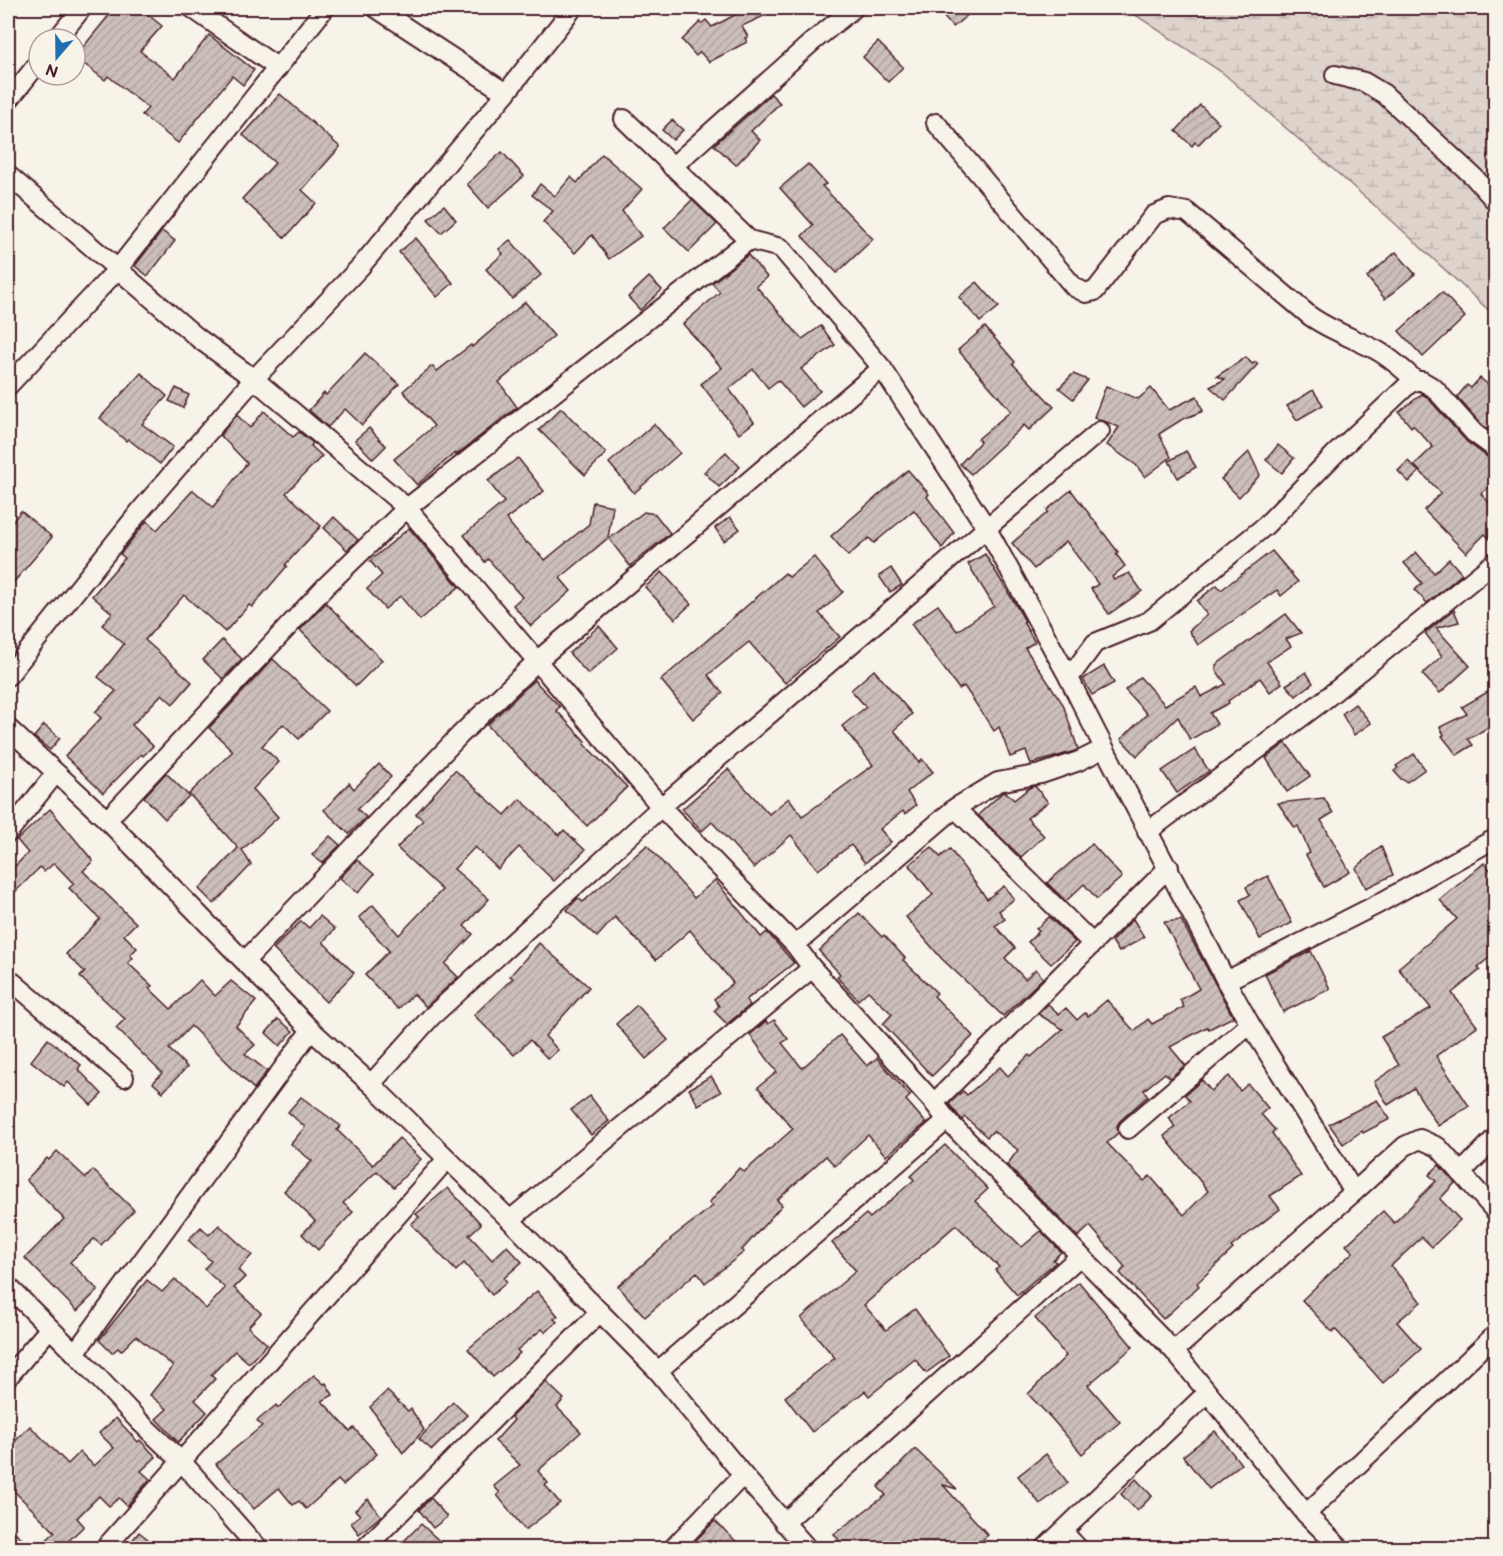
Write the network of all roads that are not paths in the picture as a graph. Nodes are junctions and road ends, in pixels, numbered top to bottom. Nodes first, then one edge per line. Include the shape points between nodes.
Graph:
1 (82, 8) edge
2 (192, 8) edge
3 (325, 8) edge
4 (376, 8) edge
5 (573, 8) edge
6 (854, 8) edge
7 (67, 27) edge
8 (278, 68) junction
9 (1335, 75) dead end
10 (27, 77) edge
11 (506, 93) junction
12 (8, 101) edge
13 (624, 119) dead end
14 (936, 123) dead end
15 (672, 167) junction
16 (8, 176) edge
17 (1496, 202) edge
18 (749, 240) junction
19 (117, 270) junction
20 (882, 368) junction
21 (254, 379) junction
22 (1416, 381) junction
23 (8, 386) edge
24 (1100, 431) dead end
25 (1496, 449) edge
26 (407, 508) junction
27 (986, 527) junction
28 (1496, 561) edge
29 (538, 660) junction
30 (8, 676) edge
31 (1069, 678) junction
32 (8, 728) edge
33 (1103, 748) junction
34 (55, 774) junction
35 (661, 807) junction
36 (956, 808) junction
37 (107, 820) junction
38 (1148, 832) junction
39 (8, 833) edge
40 (1496, 838) edge
41 (1168, 867) junction
42 (1092, 943) junction
43 (795, 945) junction
44 (244, 962) junction
45 (812, 968) junction
46 (8, 978) edge
47 (1226, 981) junction
48 (1250, 1024) junction
49 (311, 1030) junction
50 (124, 1077) dead end
51 (371, 1084) junction
52 (934, 1103) junction
53 (947, 1120) junction
54 (1128, 1129) dead end
55 (1496, 1137) edge
56 (447, 1159) junction
57 (1461, 1173) junction
58 (1354, 1192) junction
59 (1496, 1212) edge
60 (510, 1220) junction
61 (1080, 1256) junction
62 (8, 1286) edge
63 (600, 1312) junction
64 (50, 1328) junction
65 (1496, 1334) edge
66 (1174, 1351) junction
67 (75, 1353) junction
68 (658, 1371) junction
69 (8, 1377) edge
70 (1207, 1392) junction
71 (182, 1462) junction
72 (743, 1474) junction
73 (1306, 1515) junction
74 (784, 1523) junction
75 (1063, 1532) junction
76 (105, 1548) edge
77 (258, 1548) edge
78 (365, 1548) edge
79 (672, 1548) edge
80 (807, 1548) edge
81 (1045, 1548) edge
82 (1078, 1548) edge
83 (1340, 1548) edge

1 - 7 street
2 - 8 street
3 - 8 street
4 - 11 street
5 - 11 street
6 - 15 street
8 - 19 street
9 - 17 street via 1364,82 1384,94
10 - 12 street
11 - 21 street via 361,266
13 - 15 street
14 - 22 street via 1074,287 1086,293 1095,291 1154,215 1169,209 1186,212 1310,316 1394,361
15 - 18 street
16 - 19 street
18 - 20 street via 781,248
18 - 26 street
19 - 21 street
19 - 23 street
20 - 27 street
20 - 29 street
21 - 26 street
21 - 30 street via 140,511
22 - 25 street via 1434,388 1474,434
22 - 31 street via 1336,453 1265,526 1149,621 1095,643
24 - 27 street
26 - 29 street
26 - 37 street via 326,586
27 - 31 street
27 - 35 street
28 - 38 street via 1319,704
29 - 35 street
29 - 44 street via 452,744
31 - 33 street
32 - 34 street
33 - 36 street via 1041,774 998,782
33 - 38 street
34 - 37 street
34 - 39 street
35 - 43 street
35 - 51 street via 431,1017
36 - 42 street
36 - 43 street
37 - 44 street
38 - 41 street
40 - 47 street via 1378,904
41 - 42 street
41 - 47 street
42 - 52 street
43 - 45 street
44 - 49 street
45 - 52 street
45 - 60 street
46 - 50 street
47 - 48 street
48 - 54 street
48 - 58 street
49 - 51 street
49 - 67 street
51 - 56 street
52 - 53 street
53 - 61 street
53 - 68 street
55 - 57 street
56 - 60 street
56 - 71 street
57 - 58 street via 1438,1148 1420,1139 1405,1146
57 - 59 street
58 - 66 street
60 - 63 street
61 - 66 street
61 - 74 street
62 - 64 street
63 - 68 street
63 - 78 street
64 - 67 street
64 - 69 street
65 - 73 street
66 - 70 street
67 - 71 street
68 - 72 street
70 - 73 street
70 - 75 street
71 - 76 street
71 - 77 street
72 - 74 street
72 - 79 street
73 - 83 street
74 - 80 street
75 - 81 street
75 - 82 street

